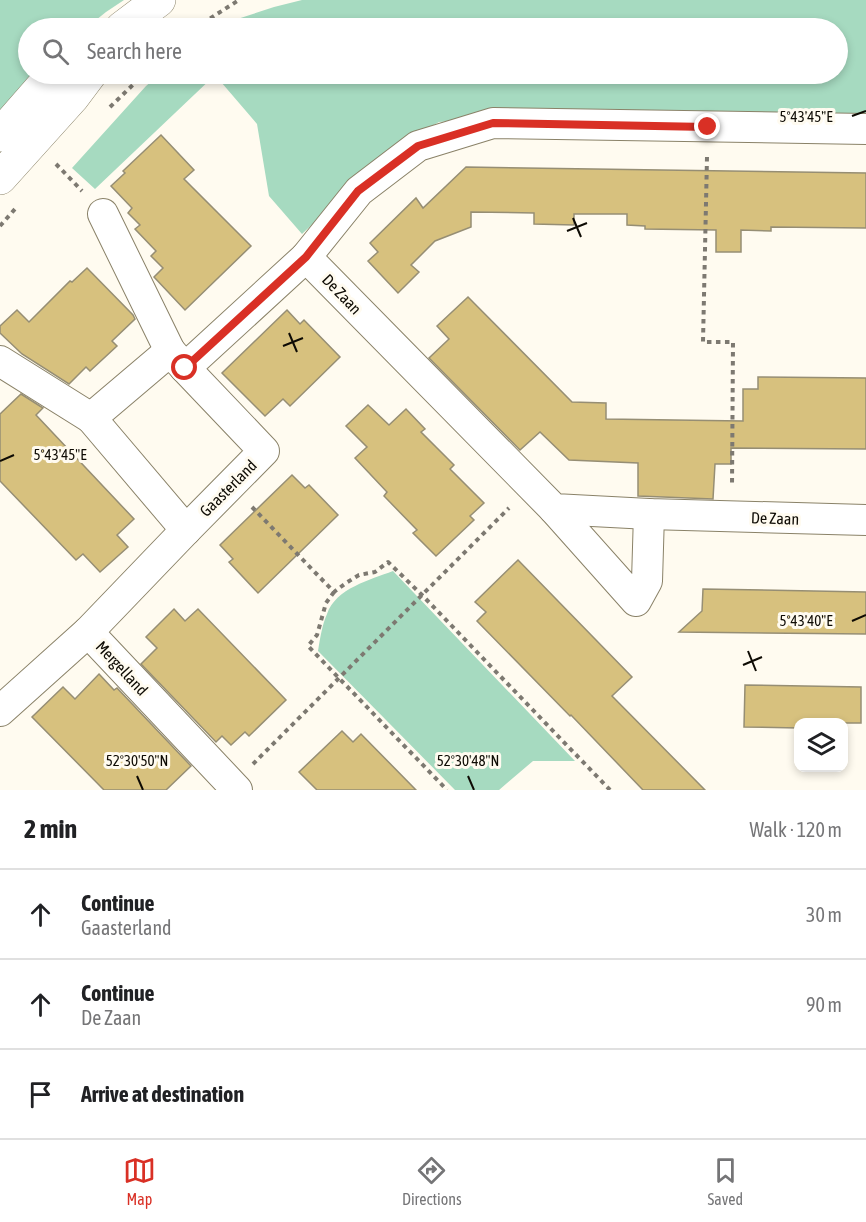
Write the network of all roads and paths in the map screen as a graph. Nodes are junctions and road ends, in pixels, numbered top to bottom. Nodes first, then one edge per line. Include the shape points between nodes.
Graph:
1 (159, 0) edge
2 (239, 0) edge
3 (135, 18) edge
4 (211, 18) edge
5 (45, 84) edge
6 (82, 84) edge
7 (708, 127) junction
8 (866, 129) edge
9 (0, 135) edge
10 (54, 162) dead end
11 (4, 165) edge
12 (103, 214) joint
13 (306, 257) junction
14 (177, 360) junction
15 (0, 361) edge
16 (91, 418) junction
17 (230, 485) junction
18 (530, 486) junction
19 (554, 509) junction
20 (649, 514) junction
21 (732, 516) junction
22 (866, 520) edge
23 (186, 530) junction
24 (334, 592) junction
25 (422, 595) junction
26 (88, 632) junction
27 (338, 679) junction
28 (0, 711) edge
29 (235, 788) edge
30 (447, 790) edge
31 (610, 790) edge

1 - 3 street
2 - 4 path
5 - 9 street
6 - 11 street
7 - 8 street
7 - 13 street via 493,123 418,146 358,191
7 - 21 path via 703,342 733,342
10 - 12 path
12 - 14 street, Gaasterland
13 - 14 street
13 - 18 street, De Zaan
14 - 16 street
14 - 17 street, Gaasterland via 264,451
15 - 16 street, Gaasterland
16 - 23 street, Gaasterland
17 - 23 street, Gaasterland
17 - 24 path
18 - 19 street, De Zaan
18 - 25 path
19 - 20 street, De Zaan
19 - 20 street, De Zaan via 636,601 647,581
20 - 21 street, De Zaan
21 - 22 street, De Zaan
23 - 26 street, Gaasterland
24 - 25 path via 358,575 375,572 388,562
24 - 27 path via 308,646
25 - 27 path
25 - 31 path
26 - 28 street, Mergelland
26 - 29 street, Mergelland
27 - 29 path
27 - 30 path

